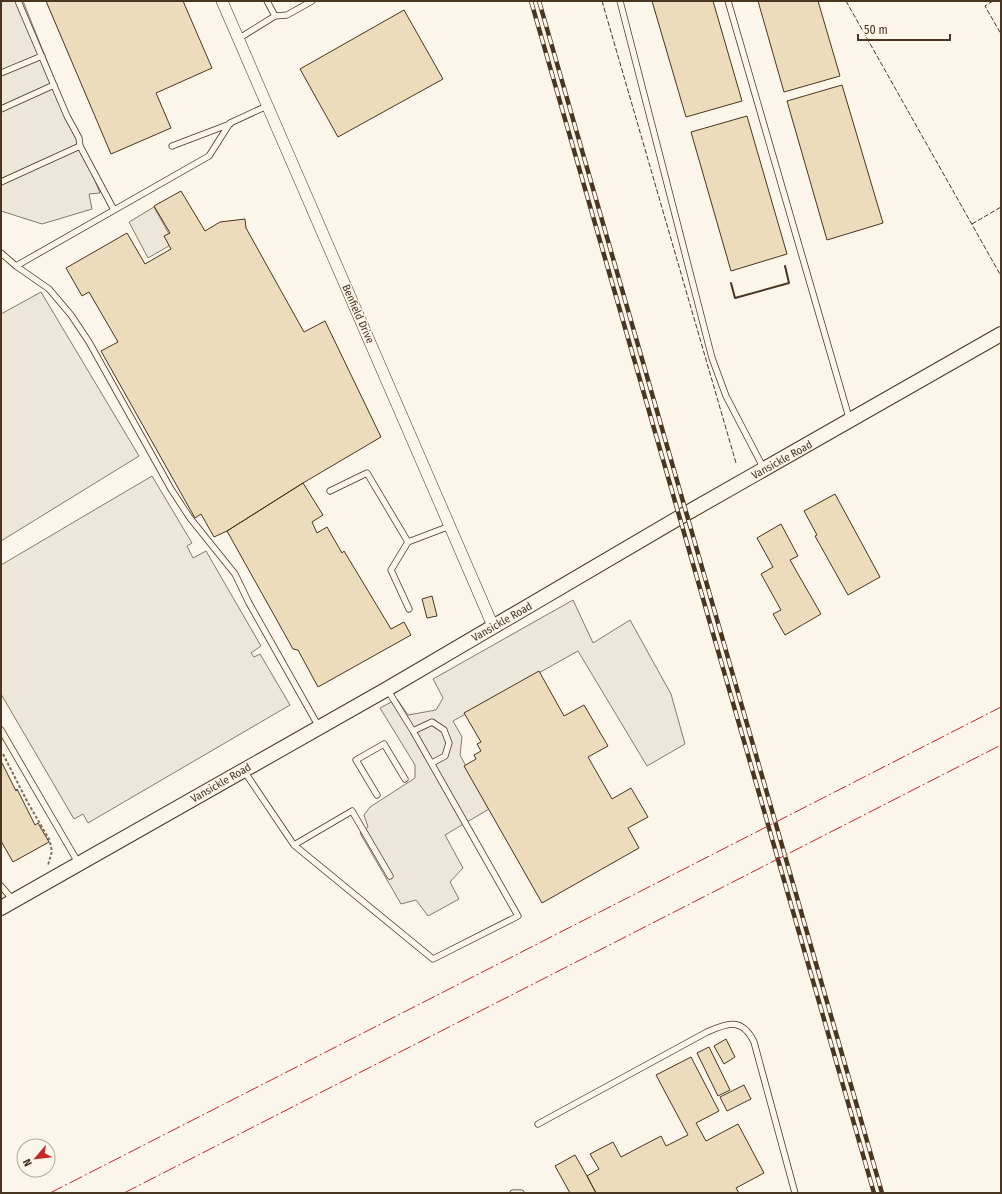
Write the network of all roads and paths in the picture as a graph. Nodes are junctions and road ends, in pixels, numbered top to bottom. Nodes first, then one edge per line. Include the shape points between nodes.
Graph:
1 (18, 1) edge
2 (222, 1) edge
3 (312, 1) edge
4 (620, 1) edge
5 (728, 1) edge
6 (269, 2) edge
7 (275, 16) junction
8 (238, 39) junction
9 (42, 56) junction
10 (1, 73) edge
11 (54, 85) junction
12 (267, 106) junction
13 (1, 108) edge
14 (230, 124) junction
15 (80, 146) junction
16 (172, 146) dead end
17 (1, 182) edge
18 (114, 210) junction
19 (1, 253) edge
20 (16, 266) junction
21 (1001, 334) edge
22 (850, 421) junction
23 (764, 470) junction
24 (330, 491) dead end
25 (450, 526) junction
26 (408, 542) junction
27 (409, 608) dead end
28 (493, 626) junction
29 (387, 689) junction
30 (319, 727) junction
31 (1, 730) edge
32 (413, 731) junction
33 (8, 741) junction
34 (1, 745) edge
35 (1, 749) edge
36 (432, 763) junction
37 (243, 770) junction
38 (405, 779) dead end
39 (377, 795) dead end
40 (294, 845) junction
41 (79, 864) junction
42 (48, 865) dead end
43 (390, 876) dead end
44 (1, 886) edge
45 (7, 904) edge
46 (538, 1124) dead end
47 (513, 1193) edge
48 (521, 1193) edge
49 (795, 1193) edge

1 - 9 lane
2 - 8 street, Benfield Drive
3 - 7 lane via 287,15
4 - 23 lane via 712,358 726,396
5 - 22 lane
6 - 7 lane
7 - 8 lane
8 - 12 street, Benfield Drive
9 - 10 lane
9 - 11 lane
11 - 13 lane
11 - 15 lane via 79,138
12 - 14 lane
12 - 25 street, Benfield Drive
14 - 16 lane
14 - 18 lane via 209,156
15 - 17 lane
15 - 18 lane
18 - 20 lane
19 - 20 lane
20 - 30 lane via 49,289 75,320 190,518 235,574
21 - 22 street, Vansickle Road
22 - 23 street, Vansickle Road
23 - 28 street, Vansickle Road
24 - 26 lane via 367,473
25 - 26 lane
25 - 28 street, Benfield Drive
26 - 27 lane via 391,570
28 - 29 street, Vansickle Road
29 - 30 street, Vansickle Road
29 - 32 lane
30 - 37 street, Vansickle Road
31 - 33 lane
32 - 36 lane
32 - 36 lane via 432,722 444,730 449,743 445,756
33 - 34 lane
33 - 41 lane
35 - 42 path via 28,804 49,839 52,851
36 - 40 lane via 518,916 434,959
37 - 40 lane
37 - 41 street, Vansickle Road
38 - 39 lane via 384,744 356,760
40 - 43 lane via 352,811
41 - 45 street, Vansickle Road
44 - 45 lane
46 - 49 lane via 706,1032 724,1025 736,1024 746,1030 754,1042
47 - 48 lane

